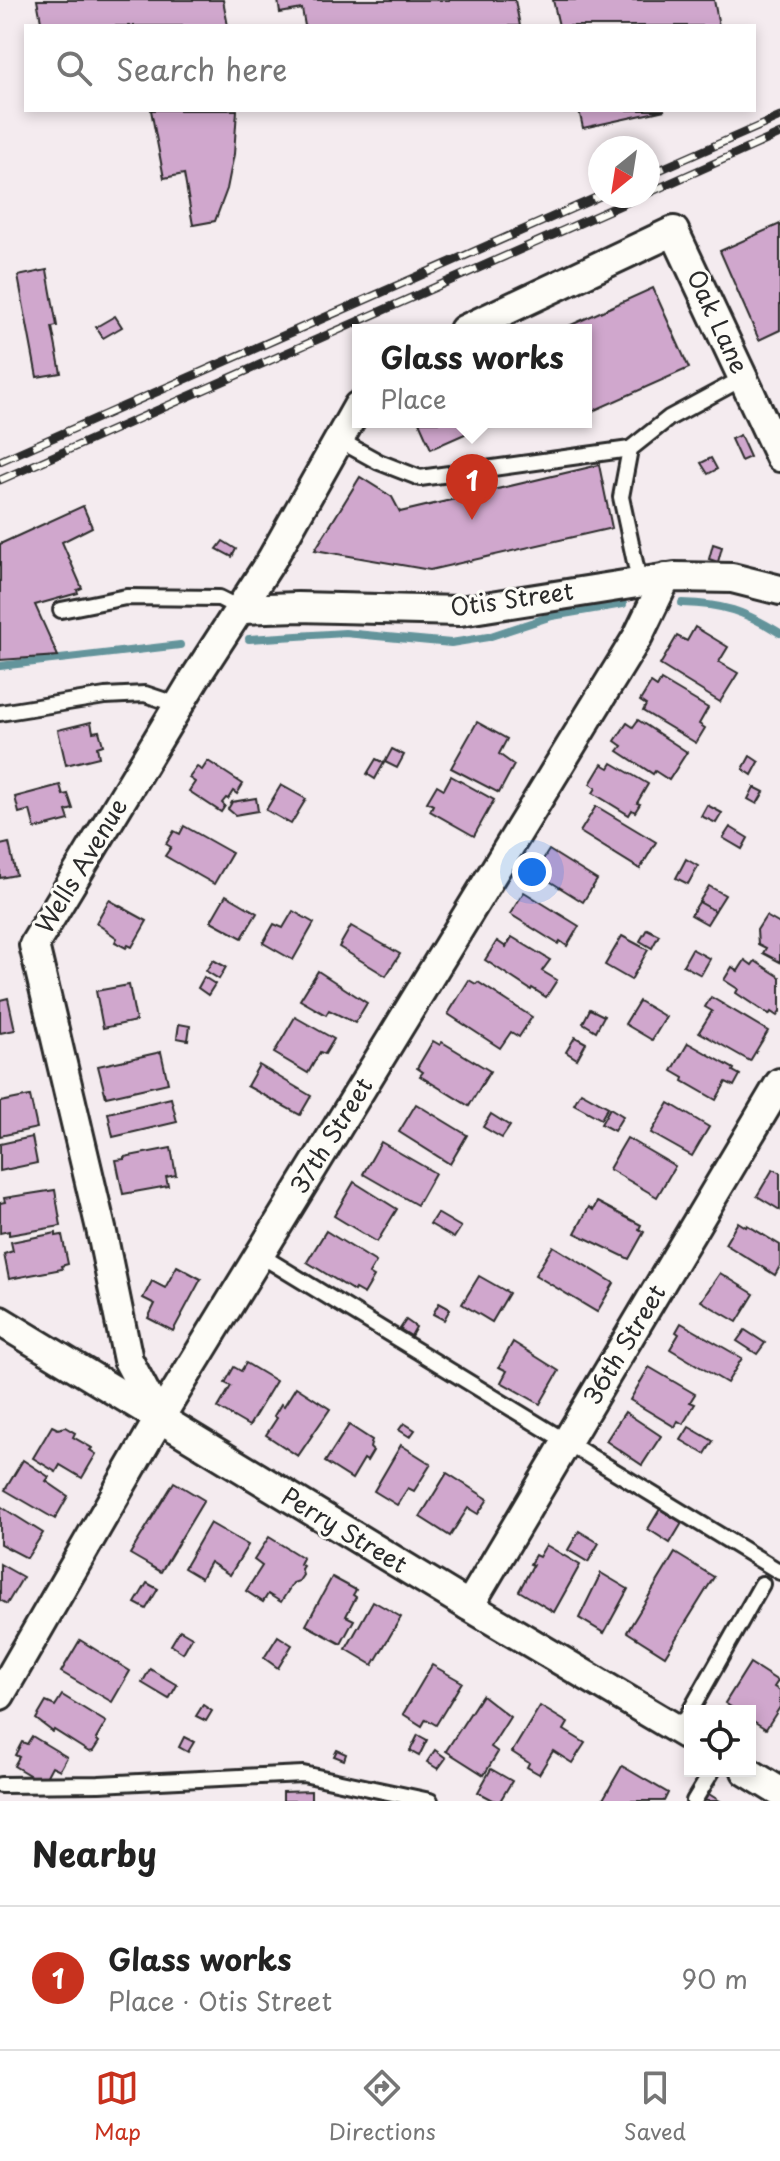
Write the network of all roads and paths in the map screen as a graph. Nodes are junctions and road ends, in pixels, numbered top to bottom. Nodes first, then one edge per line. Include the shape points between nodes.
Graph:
1 (477, 324) edge
2 (743, 378) junction
3 (352, 417) edge
4 (339, 440) junction
5 (630, 449) junction
6 (780, 457) edge
7 (653, 580) junction
8 (780, 590) edge
9 (241, 609) junction
10 (61, 610) dead end
11 (178, 705) junction
12 (0, 713) edge
13 (780, 1083) edge
14 (260, 1255) junction
15 (0, 1321) edge
16 (159, 1419) junction
17 (568, 1441) junction
18 (780, 1572) edge
19 (762, 1584) dead end
20 (469, 1606) junction
21 (0, 1695) edge
22 (699, 1705) edge
23 (684, 1734) edge
24 (708, 1777) edge
25 (0, 1785) edge
26 (430, 1801) edge
27 (694, 1801) edge

1 - 2 street, Oak Lane via 674,231
2 - 5 lane via 669,418
2 - 6 street, Oak Lane
3 - 4 street, Wells Avenue
4 - 5 lane via 420,478
4 - 9 street, Wells Avenue
5 - 7 lane via 621,497
7 - 8 street, Otis Street via 732,578
7 - 9 street, Otis Street via 460,611
7 - 14 street, 37th Street via 638,636
9 - 10 lane via 219,598 126,597
9 - 11 street, Wells Avenue
11 - 12 lane via 145,694
11 - 16 street, Wells Avenue via 34,945 128,1360
13 - 17 street, 36th Street
14 - 16 street, 37th Street
14 - 17 lane
15 - 16 street, Perry Street
16 - 20 street, Perry Street
16 - 21 street, 37th Street
17 - 18 lane
17 - 20 street, 36th Street
19 - 22 lane
20 - 23 street, Perry Street
24 - 27 lane
25 - 26 lane via 303,1774

